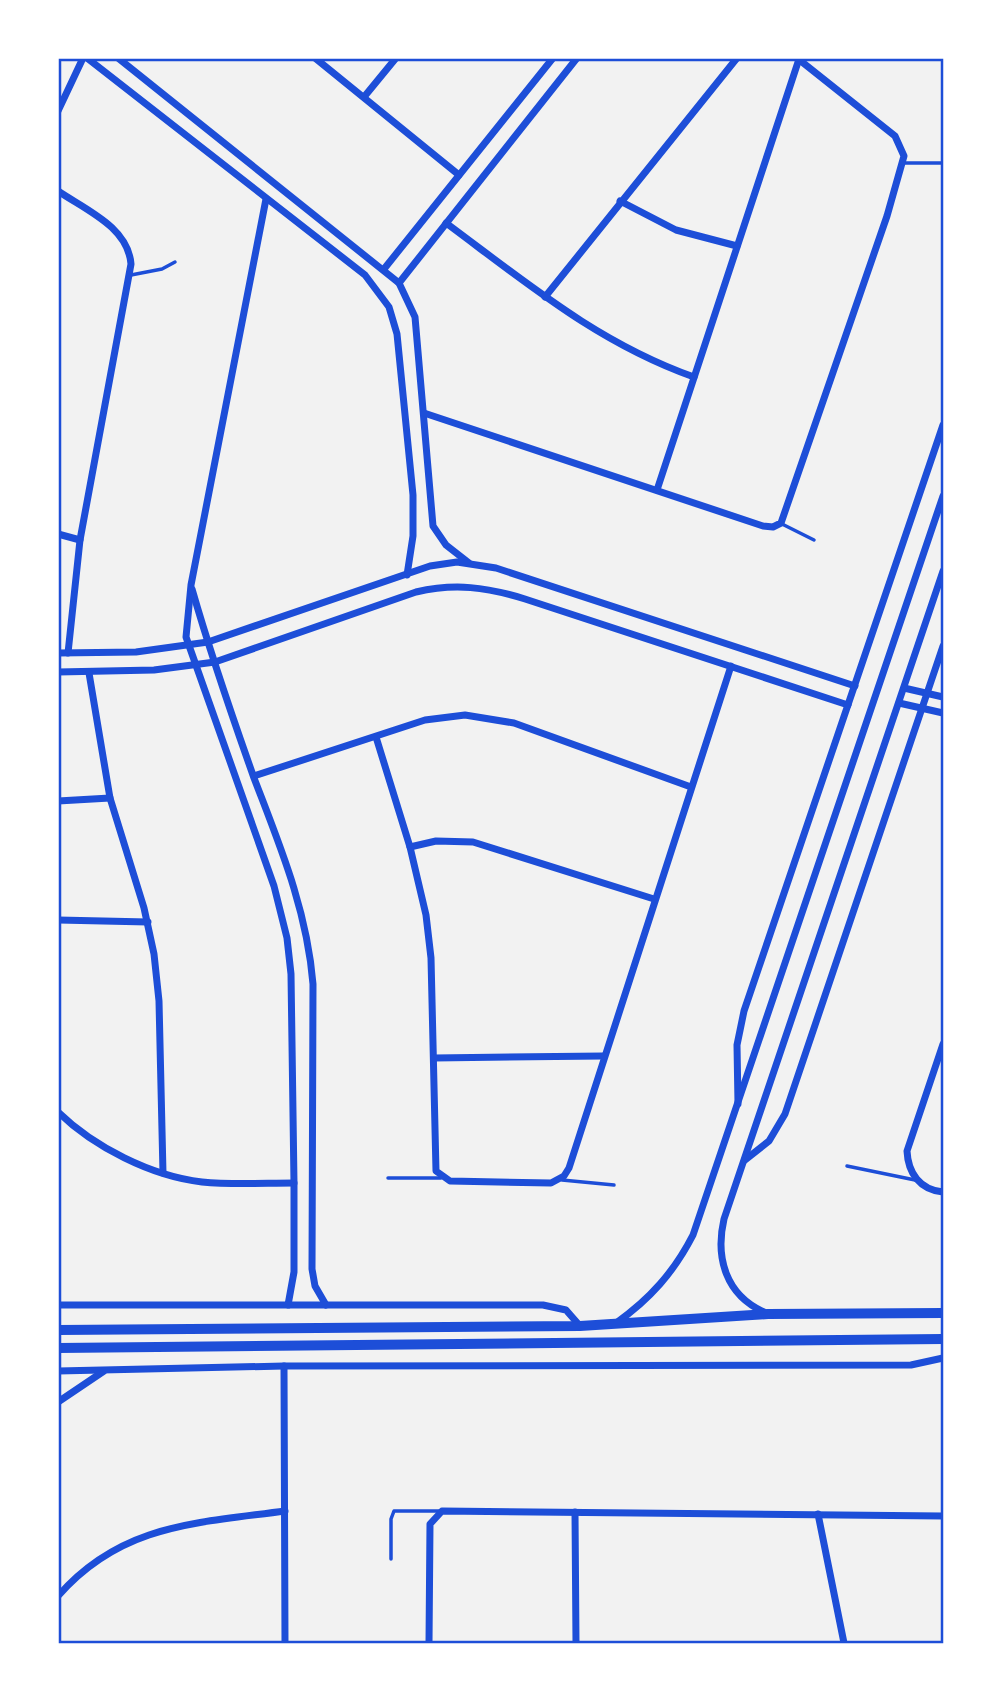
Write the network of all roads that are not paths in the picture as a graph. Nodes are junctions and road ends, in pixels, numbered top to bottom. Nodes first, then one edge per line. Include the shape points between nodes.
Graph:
1 (85, 58) edge
2 (118, 58) edge
3 (316, 58) edge
4 (396, 58) edge
5 (553, 58) edge
6 (577, 58) edge
7 (737, 58) edge
8 (798, 58) edge
9 (364, 97) junction
10 (58, 111) edge
11 (903, 163) junction
12 (943, 163) edge
13 (459, 175) junction
14 (58, 191) edge
15 (266, 199) junction
16 (620, 201) junction
17 (446, 223) junction
18 (737, 246) junction
19 (175, 262) dead end
20 (384, 268) junction
21 (130, 275) junction
22 (399, 283) junction
23 (545, 297) junction
24 (694, 377) junction
25 (424, 413) junction
26 (943, 425) edge
27 (657, 490) junction
28 (943, 496) edge
29 (780, 523) junction
30 (58, 534) edge
31 (80, 540) junction
32 (814, 540) dead end
33 (470, 563) junction
34 (943, 571) edge
35 (407, 575) junction
36 (191, 584) junction
37 (208, 642) junction
38 (190, 646) junction
39 (943, 646) edge
40 (58, 653) edge
41 (68, 653) junction
42 (215, 663) junction
43 (197, 666) junction
44 (731, 666) junction
45 (58, 673) edge
46 (89, 673) junction
47 (855, 685) junction
48 (904, 688) junction
49 (927, 693) junction
50 (943, 697) edge
51 (899, 703) junction
52 (848, 705) junction
53 (922, 708) junction
54 (943, 713) edge
55 (376, 737) junction
56 (254, 776) junction
57 (691, 787) junction
58 (110, 798) junction
59 (58, 800) edge
60 (410, 847) junction
61 (654, 899) junction
62 (58, 920) edge
63 (148, 922) junction
64 (943, 1044) edge
65 (603, 1056) junction
66 (434, 1058) junction
67 (738, 1110) junction
68 (58, 1112) edge
69 (744, 1160) junction
70 (847, 1167) dead end
71 (163, 1173) junction
72 (388, 1178) dead end
73 (441, 1178) junction
74 (560, 1180) junction
75 (917, 1180) junction
76 (294, 1184) junction
77 (614, 1185) dead end
78 (943, 1192) edge
79 (58, 1305) edge
80 (326, 1305) junction
81 (288, 1306) junction
82 (943, 1313) edge
83 (768, 1314) junction
84 (616, 1323) junction
85 (580, 1326) junction
86 (58, 1330) edge
87 (943, 1339) edge
88 (58, 1348) edge
89 (943, 1358) edge
90 (284, 1366) junction
91 (58, 1371) edge
92 (105, 1371) junction
93 (58, 1402) edge
94 (285, 1511) junction
95 (442, 1511) junction
96 (575, 1511) junction
97 (818, 1514) junction
98 (943, 1516) edge
99 (391, 1559) dead end
100 (58, 1596) edge
101 (285, 1643) edge
102 (429, 1643) edge
103 (576, 1643) edge
104 (844, 1643) edge

1 - 10 street
1 - 15 street
2 - 20 street
3 - 9 street
4 - 9 street
5 - 13 street
6 - 17 street
7 - 16 street
8 - 11 street via 895,136 903,149
8 - 18 street
9 - 13 street
11 - 12 lane
11 - 29 street
13 - 20 street
14 - 21 street via 119,233 130,256
15 - 35 street via 365,275 394,320 413,495
15 - 36 street
16 - 18 street via 676,230
16 - 23 street
17 - 22 street
17 - 23 street
18 - 24 street
19 - 21 lane
20 - 22 street
21 - 31 street
22 - 25 street via 415,317
23 - 24 street via 601,335
24 - 27 street
25 - 27 street
25 - 33 street via 433,526 446,545
26 - 47 street
27 - 29 street via 762,526
28 - 67 street
29 - 32 lane
30 - 31 street
31 - 41 street
33 - 35 street via 444,564
33 - 47 street
34 - 48 street
35 - 37 street
36 - 37 street
36 - 38 street via 185,630
37 - 38 street
37 - 42 street
38 - 41 street
38 - 43 street
39 - 49 street
40 - 41 street
42 - 43 street
42 - 44 street via 416,593 457,586 500,591
42 - 56 street
43 - 46 street
43 - 76 street via 284,920 291,974
44 - 52 street
44 - 57 street
45 - 46 street
46 - 58 street
47 - 52 street
48 - 49 street
48 - 51 street
49 - 50 street
49 - 53 street
51 - 53 street
51 - 69 street
52 - 67 street via 744,1011 736,1062
53 - 54 street
53 - 69 street via 785,1114 769,1141
55 - 56 street
55 - 57 street via 454,715 499,719
55 - 60 street
56 - 80 street via 309,937 313,984 312,1269
57 - 61 street
58 - 59 street
58 - 63 street
60 - 61 street via 436,841 473,842
60 - 66 street via 424,899 431,958
61 - 65 street
62 - 63 street
63 - 71 street via 159,1001
64 - 75 street via 907,1151
65 - 66 street
65 - 74 street via 569,1168
66 - 73 street via 435,1166
67 - 84 street via 682,1256 653,1294
68 - 71 street via 113,1151
69 - 83 street via 724,1219 720,1251 737,1293
70 - 75 lane
71 - 76 street via 206,1182
72 - 73 lane
73 - 74 street
74 - 77 lane
75 - 78 street
76 - 81 street via 294,1272
79 - 81 street
80 - 81 street
80 - 85 street via 544,1305 566,1310
82 - 83 street
83 - 84 street
84 - 85 street
85 - 86 street
87 - 88 street
89 - 90 street via 911,1364
90 - 92 street
90 - 94 street
91 - 92 street
92 - 93 street
94 - 100 street via 175,1526 136,1537 100,1556
94 - 101 street
95 - 96 street
95 - 99 lane via 394,1511
95 - 102 street via 430,1524
96 - 97 street
96 - 103 street
97 - 98 street
97 - 104 street

